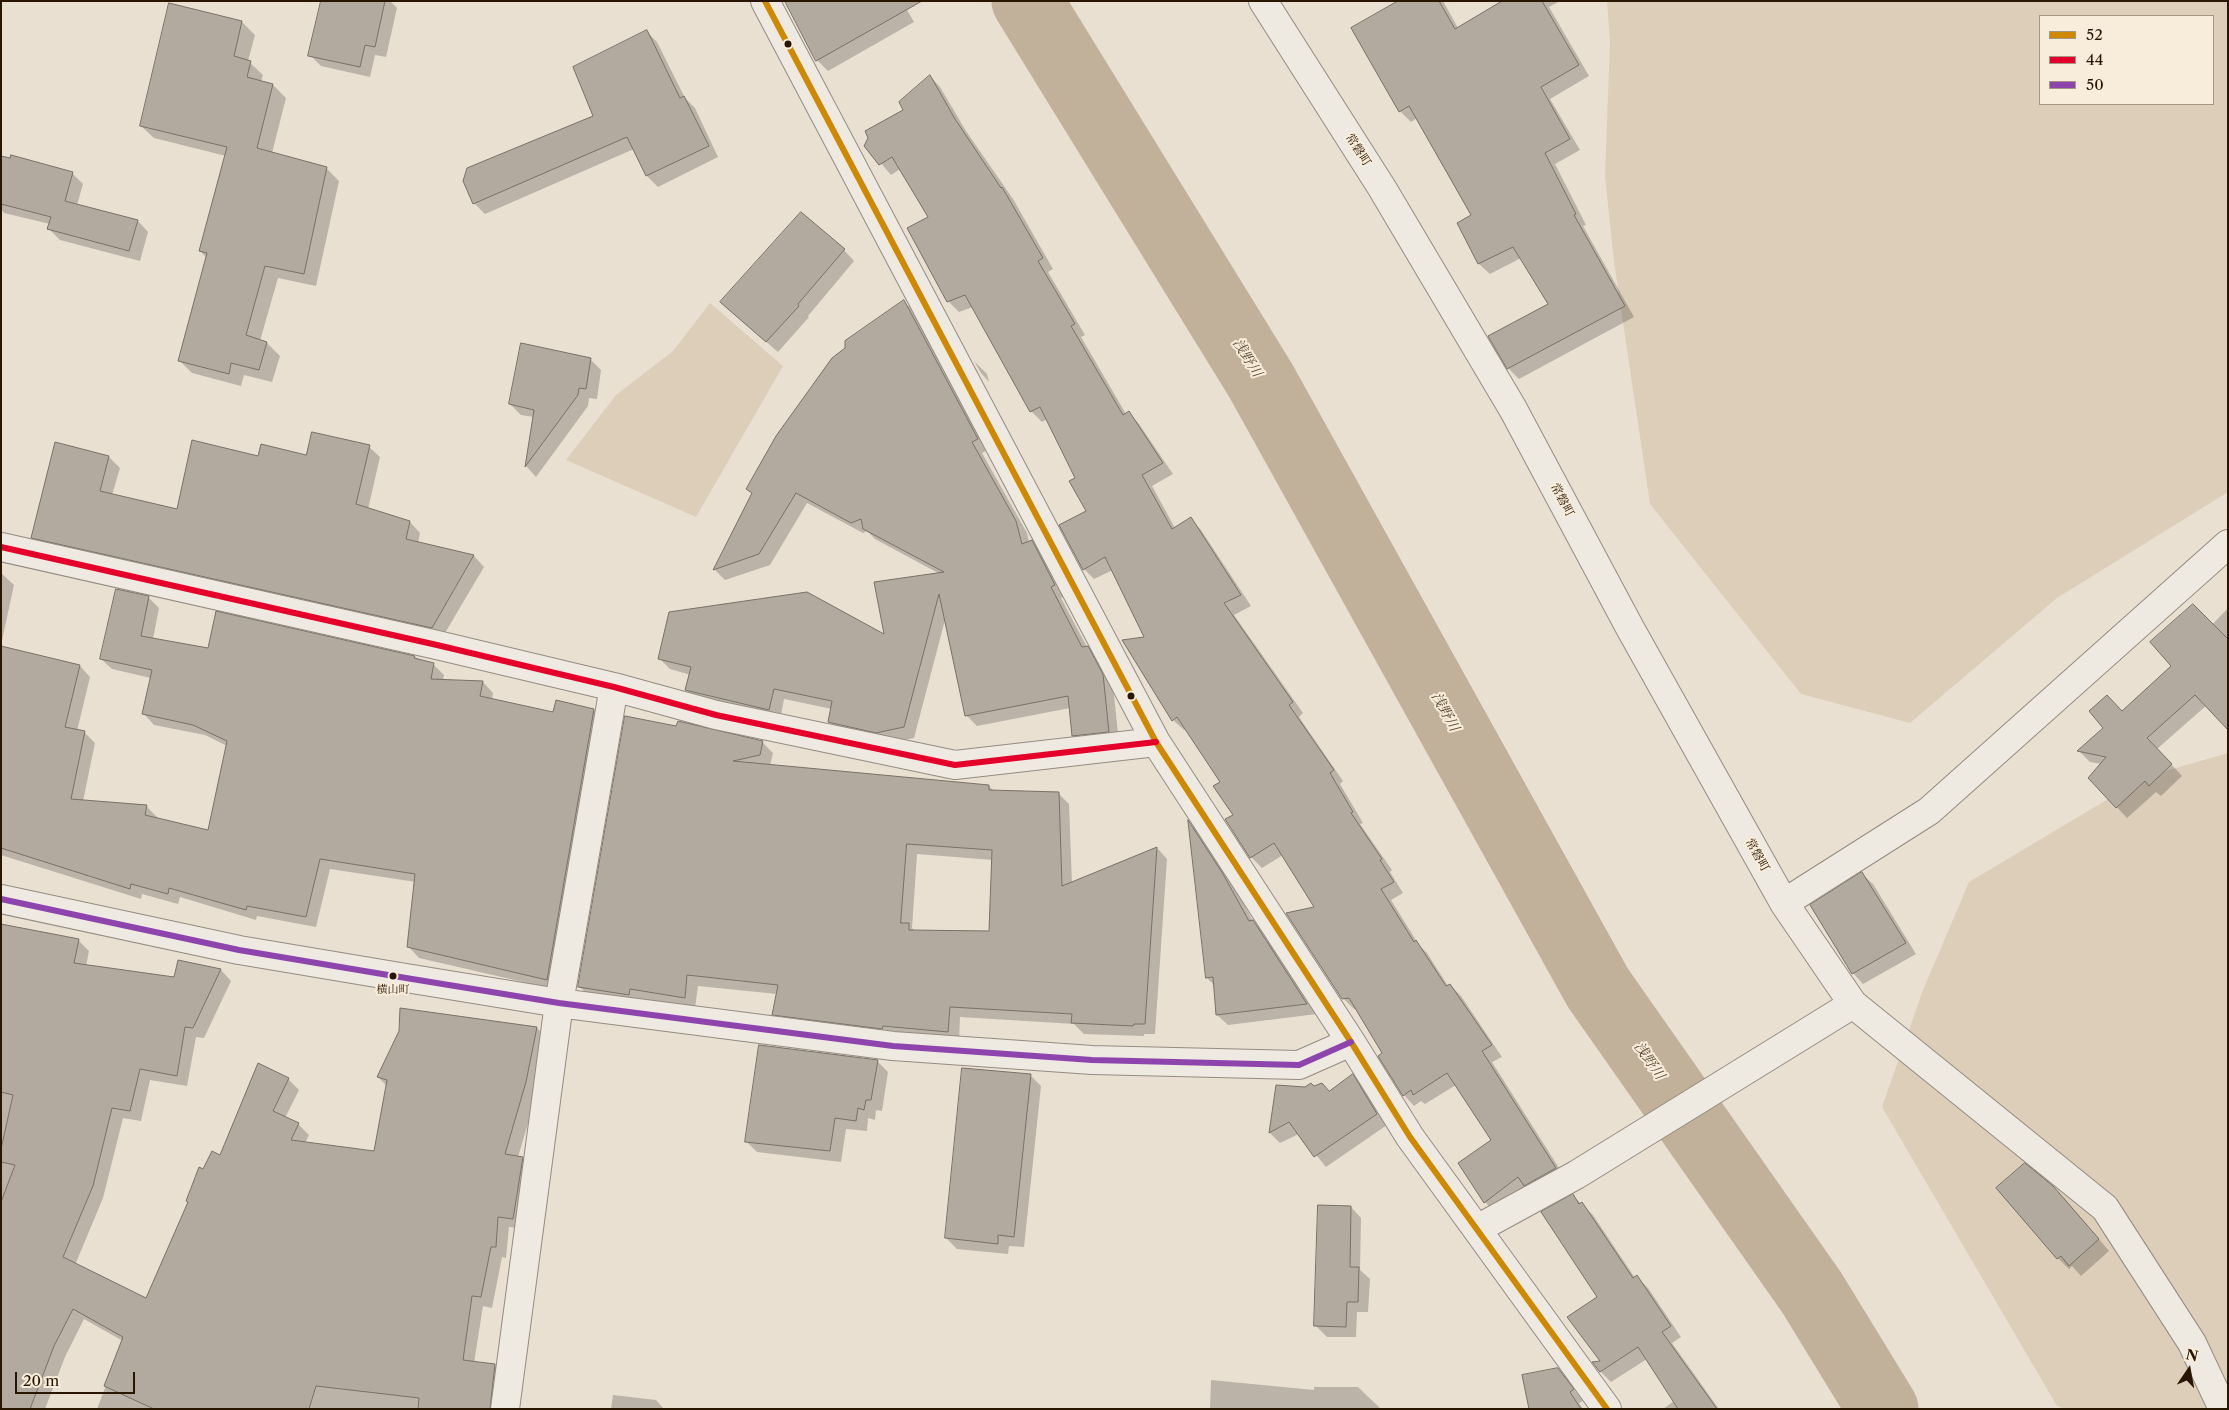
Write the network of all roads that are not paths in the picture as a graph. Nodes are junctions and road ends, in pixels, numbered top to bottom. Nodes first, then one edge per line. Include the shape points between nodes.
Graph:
1 (765, 1) edge
2 (1262, 1) edge
3 (2228, 544) edge
4 (1, 547) edge
5 (614, 687) junction
6 (1156, 742) junction
7 (1, 900) edge
8 (1784, 903) junction
9 (559, 1003) junction
10 (1853, 1004) junction
11 (1351, 1042) junction
12 (1477, 1229) junction
13 (505, 1409) edge
14 (1607, 1409) edge
15 (2223, 1409) edge

1 - 6 street
2 - 8 street, 常磐町 via 1382,188 1513,409 1630,628
3 - 8 street via 1929,811
4 - 5 street
5 - 6 street via 716,715 955,765
5 - 9 street
6 - 11 street
7 - 9 street via 239,950
8 - 10 street, 常磐町
9 - 11 street via 893,1046 1092,1060 1299,1066
9 - 13 street
10 - 12 street via 1576,1175
10 - 15 street, 常磐町 via 2105,1208 2192,1343
11 - 12 street via 1410,1137
12 - 14 street

